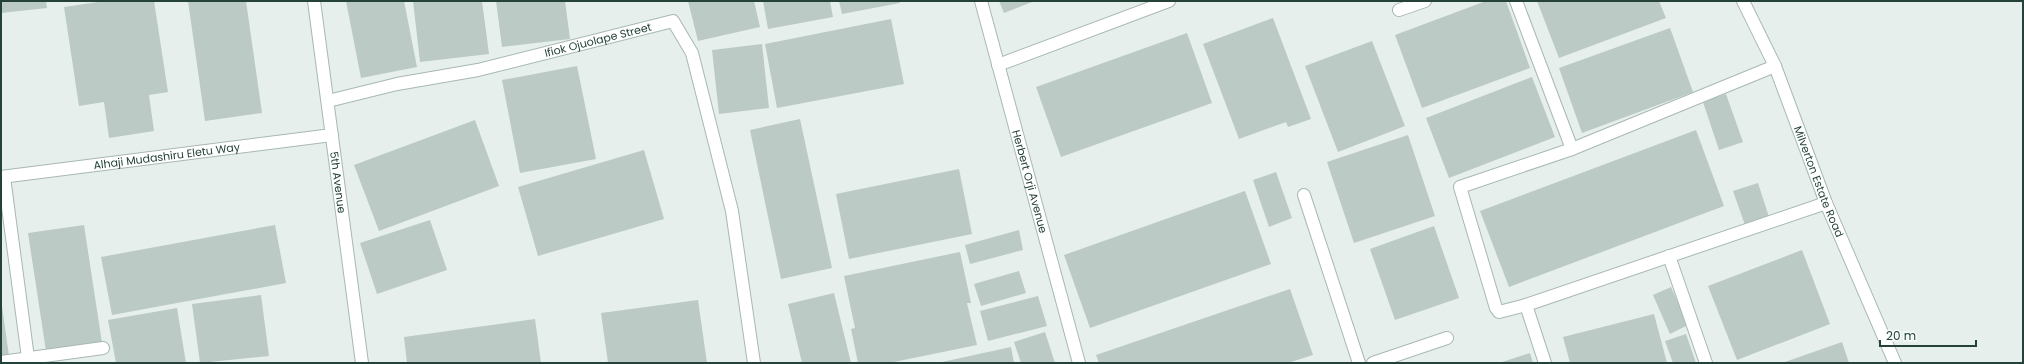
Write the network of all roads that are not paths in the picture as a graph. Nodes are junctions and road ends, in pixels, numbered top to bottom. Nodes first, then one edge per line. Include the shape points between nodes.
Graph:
1 (314, 1) edge
2 (981, 1) edge
3 (1169, 1) edge
4 (1425, 1) edge
5 (1516, 1) edge
6 (1743, 1) edge
7 (1399, 10) dead end
8 (998, 65) junction
9 (1775, 66) junction
10 (328, 101) junction
11 (332, 135) junction
12 (1572, 149) junction
13 (2, 177) edge
14 (1304, 195) dead end
15 (1826, 204) junction
16 (1669, 256) junction
17 (1526, 305) junction
18 (1447, 338) dead end
19 (103, 348) dead end
20 (28, 358) junction
21 (1, 362) edge
22 (362, 363) edge
23 (754, 363) edge
24 (1079, 363) edge
25 (1359, 363) edge
26 (1373, 363) edge
27 (1545, 363) edge
28 (1706, 363) edge
29 (1895, 363) edge

1 - 10 street, 5th Avenue
2 - 8 street, Herbert Orji Avenue
3 - 8 street
4 - 7 street
5 - 12 street
6 - 9 street, Milverton Estate Road
8 - 24 street, Herbert Orji Avenue
9 - 12 street
9 - 15 street, Milverton Estate Road
10 - 11 street, 5th Avenue
10 - 23 street, Ifiok Ojuolape Street via 397,84 478,70 673,21 692,53 732,211
11 - 13 street, Alhaji Mudashiru Eletu Way
11 - 22 street, 5th Avenue
12 - 17 street via 1460,187 1496,308 1499,312
13 - 20 street
14 - 25 street
15 - 16 street
15 - 29 street, Milverton Estate Road
16 - 17 street
16 - 28 street
17 - 27 street
18 - 26 street
19 - 20 street
20 - 21 street

